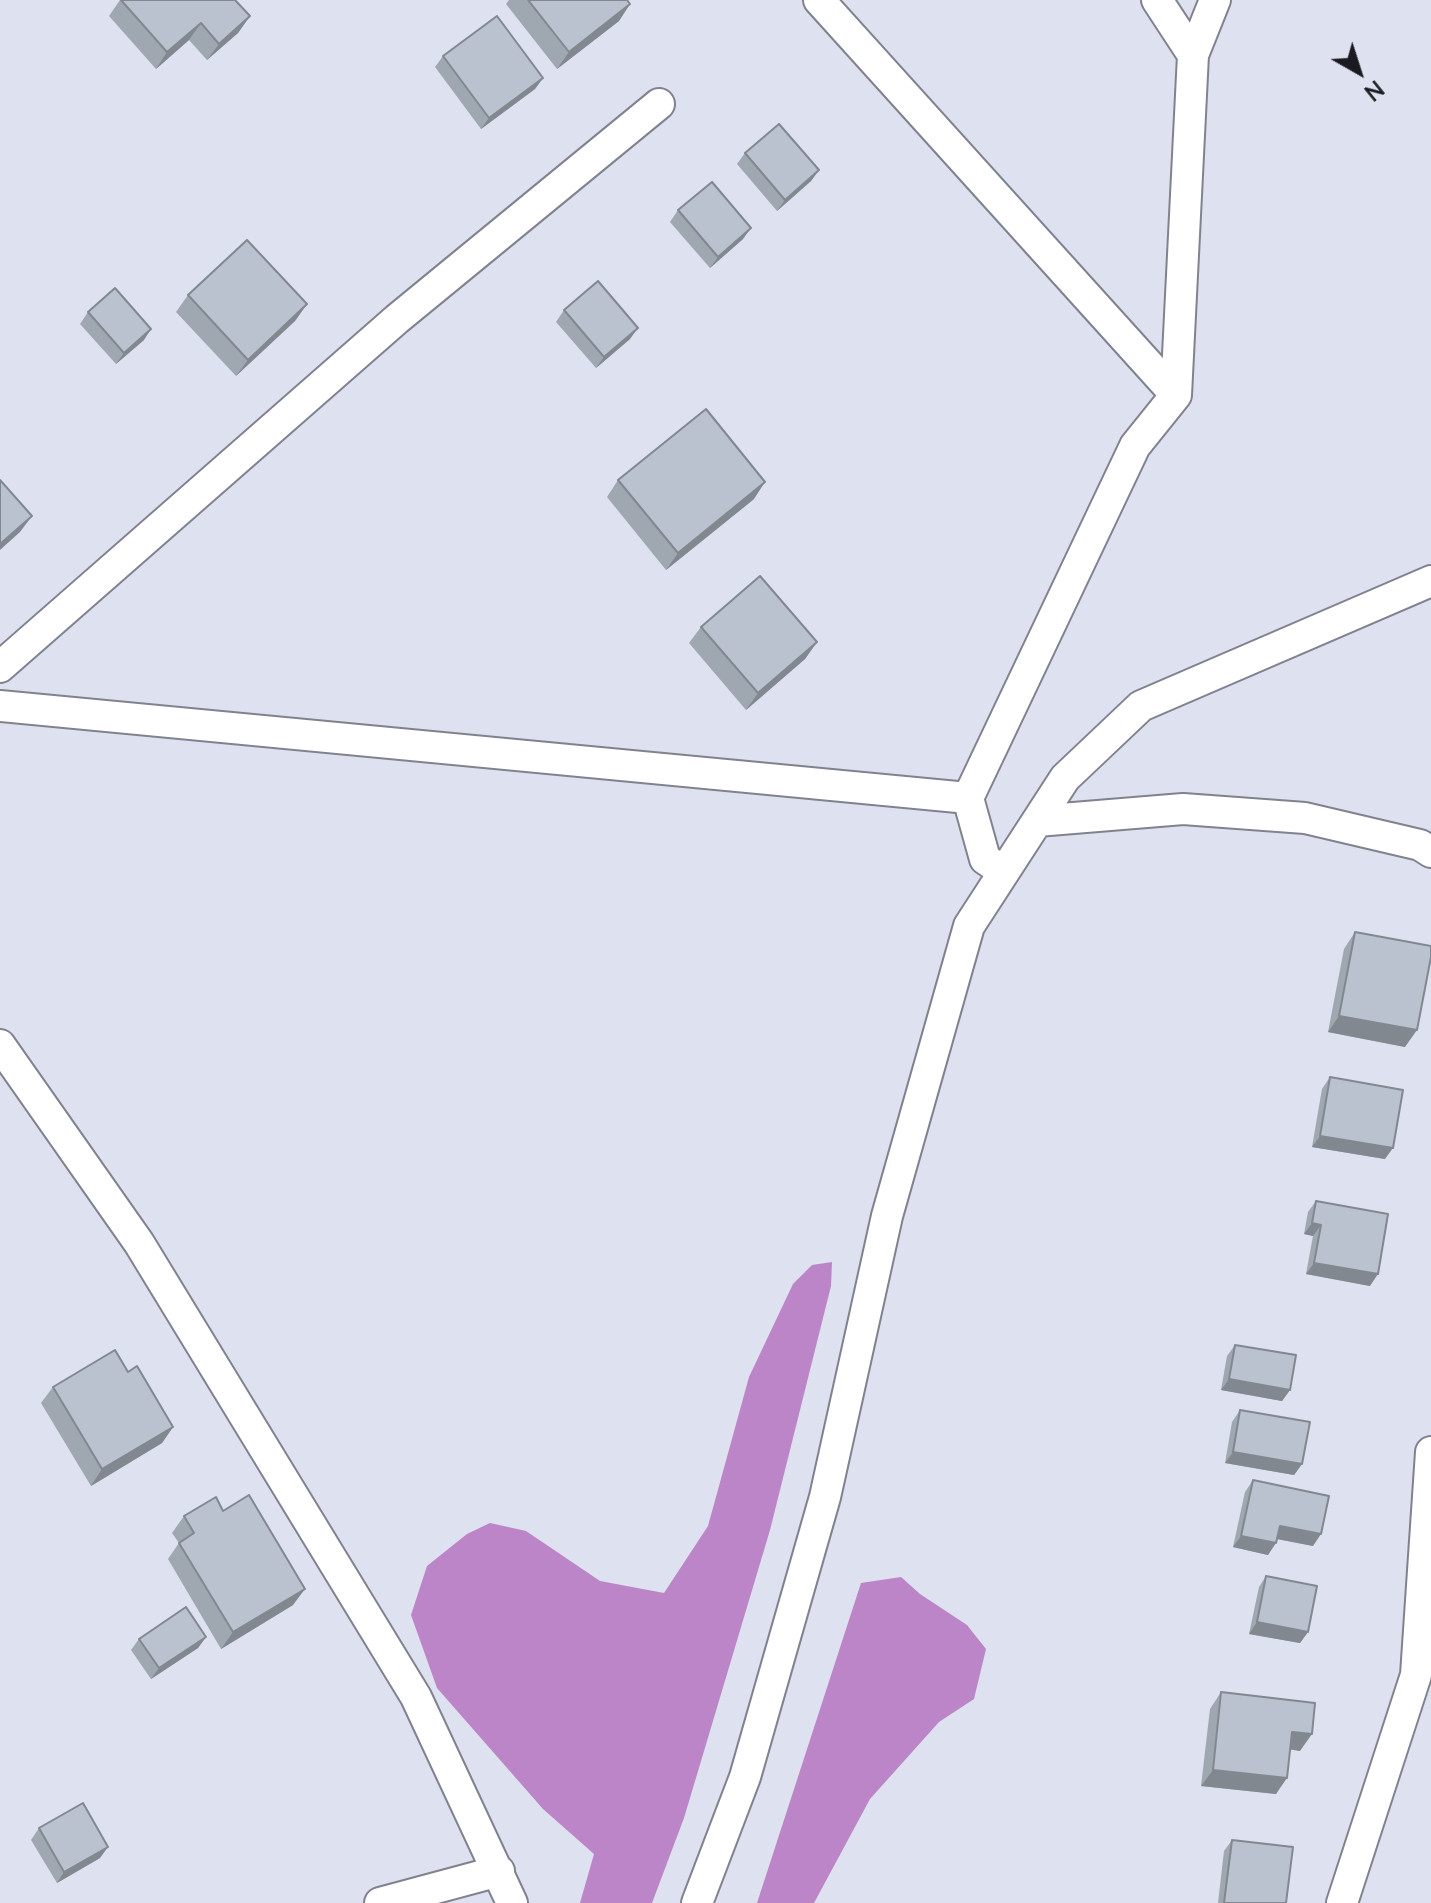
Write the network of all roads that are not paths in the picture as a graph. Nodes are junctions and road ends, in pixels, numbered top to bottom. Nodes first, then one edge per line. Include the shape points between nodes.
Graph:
1 (819, 0) edge
2 (1157, 0) edge
3 (1215, 0) edge
4 (1193, 55) junction
5 (659, 104) dead end
6 (1176, 395) junction
7 (1431, 581) edge
8 (0, 667) edge
9 (0, 706) edge
10 (968, 798) junction
11 (1037, 821) junction
12 (1431, 852) edge
13 (1004, 872) junction
14 (0, 1045) edge
15 (1431, 1452) edge
16 (499, 1871) junction
17 (380, 1903) edge
18 (512, 1903) edge
19 (697, 1903) edge
20 (1342, 1903) edge

1 - 6 street
2 - 4 street
3 - 4 street
4 - 6 street
5 - 8 street via 397,319
6 - 10 street via 1135,446
7 - 11 street via 1141,706 1065,778
9 - 10 street
10 - 13 street via 985,859
11 - 12 street via 1183,809 1305,818
11 - 13 street
13 - 19 street via 969,926 887,1216 825,1497 745,1777
14 - 16 street via 139,1243 416,1697
15 - 20 street via 1416,1675
16 - 17 street
16 - 18 street

